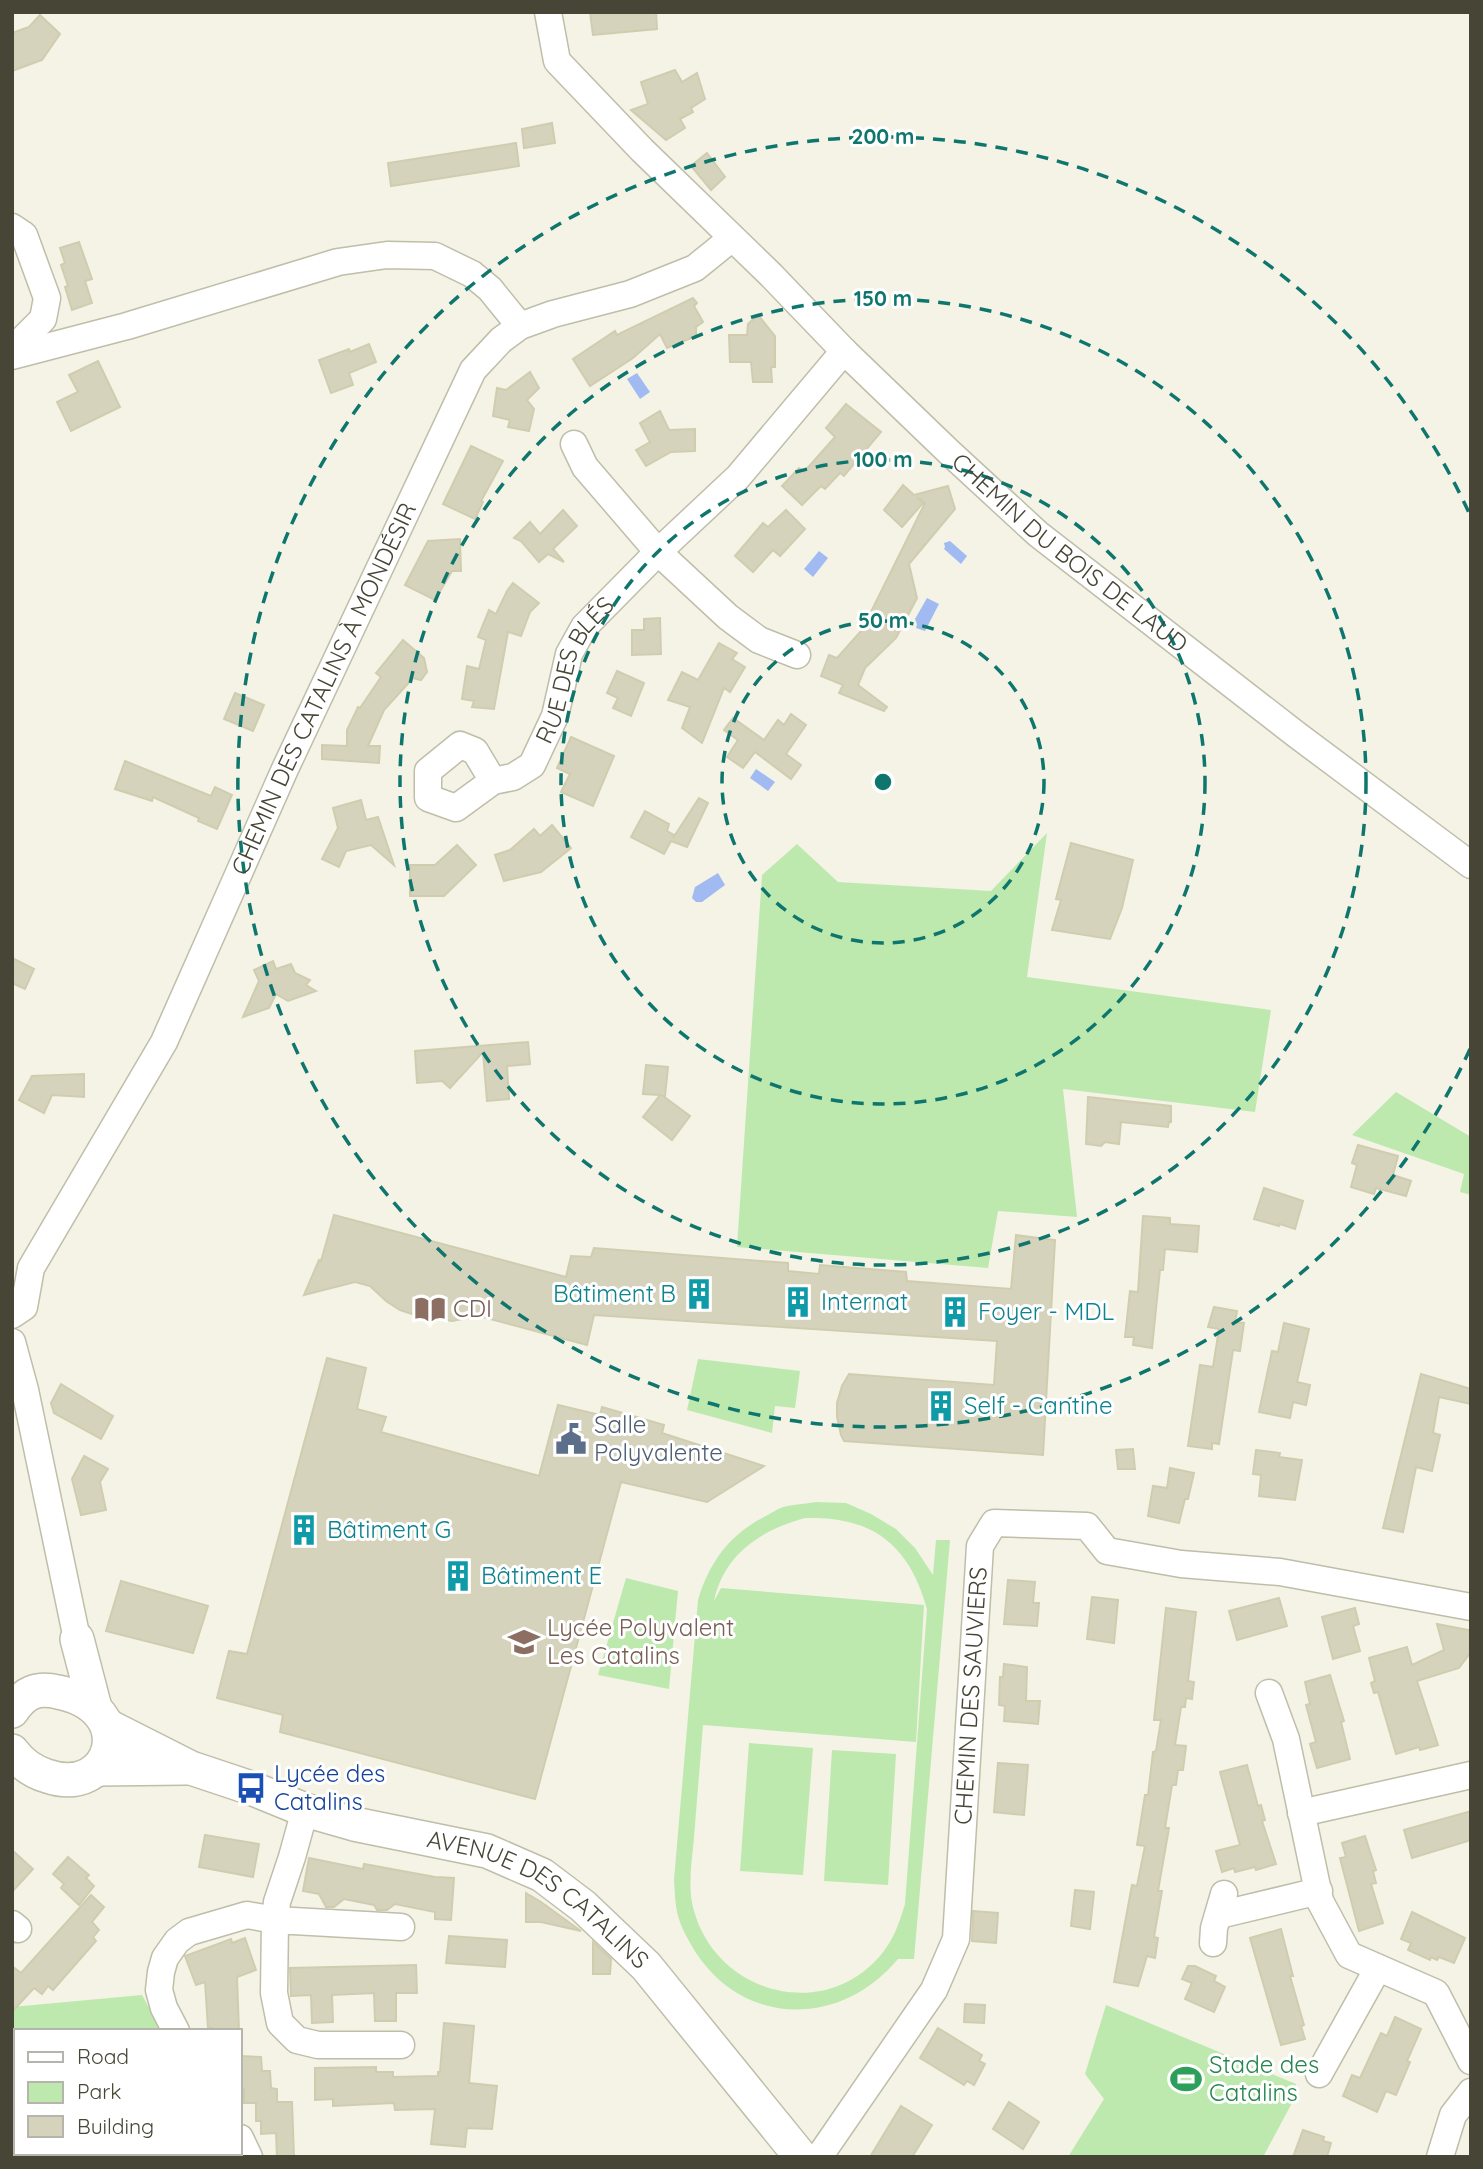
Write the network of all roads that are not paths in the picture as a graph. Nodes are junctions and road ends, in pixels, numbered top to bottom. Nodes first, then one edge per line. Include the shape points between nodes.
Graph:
1 (548, 12) edge
2 (12, 227) edge
3 (732, 238) junction
4 (520, 326) junction
5 (12, 350) edge
6 (844, 351) junction
7 (12, 356) edge
8 (574, 444) dead end
9 (658, 552) junction
10 (797, 655) dead end
11 (493, 781) dead end
12 (1471, 865) edge
13 (21, 1271) edge
14 (12, 1315) edge
15 (12, 1342) edge
16 (1471, 1607) edge
17 (77, 1639) junction
18 (1269, 1693) dead end
19 (24, 1698) edge
20 (102, 1717) junction
21 (12, 1751) edge
22 (191, 1768) junction
23 (97, 1769) junction
24 (25, 1775) edge
25 (1471, 1775) edge
26 (305, 1810) junction
27 (1301, 1813) junction
28 (1318, 1891) junction
29 (275, 1920) junction
30 (401, 1927) dead end
31 (1213, 1943) dead end
32 (1378, 1968) junction
33 (175, 2029) edge
34 (401, 2045) dead end
35 (1471, 2061) edge
36 (1319, 2074) dead end
37 (1471, 2092) edge
38 (801, 2157) edge
39 (819, 2157) edge
40 (1440, 2157) edge

1 - 3 street, CHEMIN DU BOIS DE LAUD via 557,61
2 - 5 street via 24,235 47,298 43,319
3 - 4 street, CHEMIN DES CATALINS À MONDÉSIR via 695,268 630,294
3 - 6 street, CHEMIN DU BOIS DE LAUD
4 - 7 street via 472,274 435,256 387,255 338,262 127,327
4 - 13 street, CHEMIN DES CATALINS À MONDÉSIR via 473,370 290,757 163,1042
6 - 9 street, RUE DES BLÉS via 738,477
6 - 12 street, CHEMIN DU BOIS DE LAUD via 1038,534
8 - 9 street via 585,467
9 - 10 street via 759,640
9 - 11 street, RUE DES BLÉS via 584,627 569,654 555,716 532,765 513,777
13 - 14 street, CHEMIN DES CATALINS À MONDÉSIR via 24,1307
15 - 17 street
16 - 39 street, CHEMIN DES SAUVIERS via 1280,1572 1181,1564 1107,1551 1087,1526 993,1523 980,1546 956,1939 934,1990
17 - 19 street
17 - 20 street
18 - 27 street via 1286,1739
19 - 20 street, AVENUE DES CATALINS via 69,1695
20 - 22 street, AVENUE DES CATALINS
20 - 23 street via 107,1750
21 - 24 street
22 - 23 street, AVENUE DES CATALINS
22 - 26 street, AVENUE DES CATALINS
23 - 24 street, AVENUE DES CATALINS via 70,1781
25 - 27 street
26 - 29 street
26 - 38 street, AVENUE DES CATALINS via 487,1851 542,1875 583,1906 646,1966
27 - 28 street
28 - 31 street via 1221,1904
28 - 32 street via 1349,1955
29 - 30 street
29 - 33 street via 247,1915 188,1932 177,1941 165,1958 159,1990
29 - 34 street via 274,1993 280,2023 297,2040 318,2045
32 - 35 street via 1436,1993
32 - 36 street
37 - 40 street via 1452,2115

